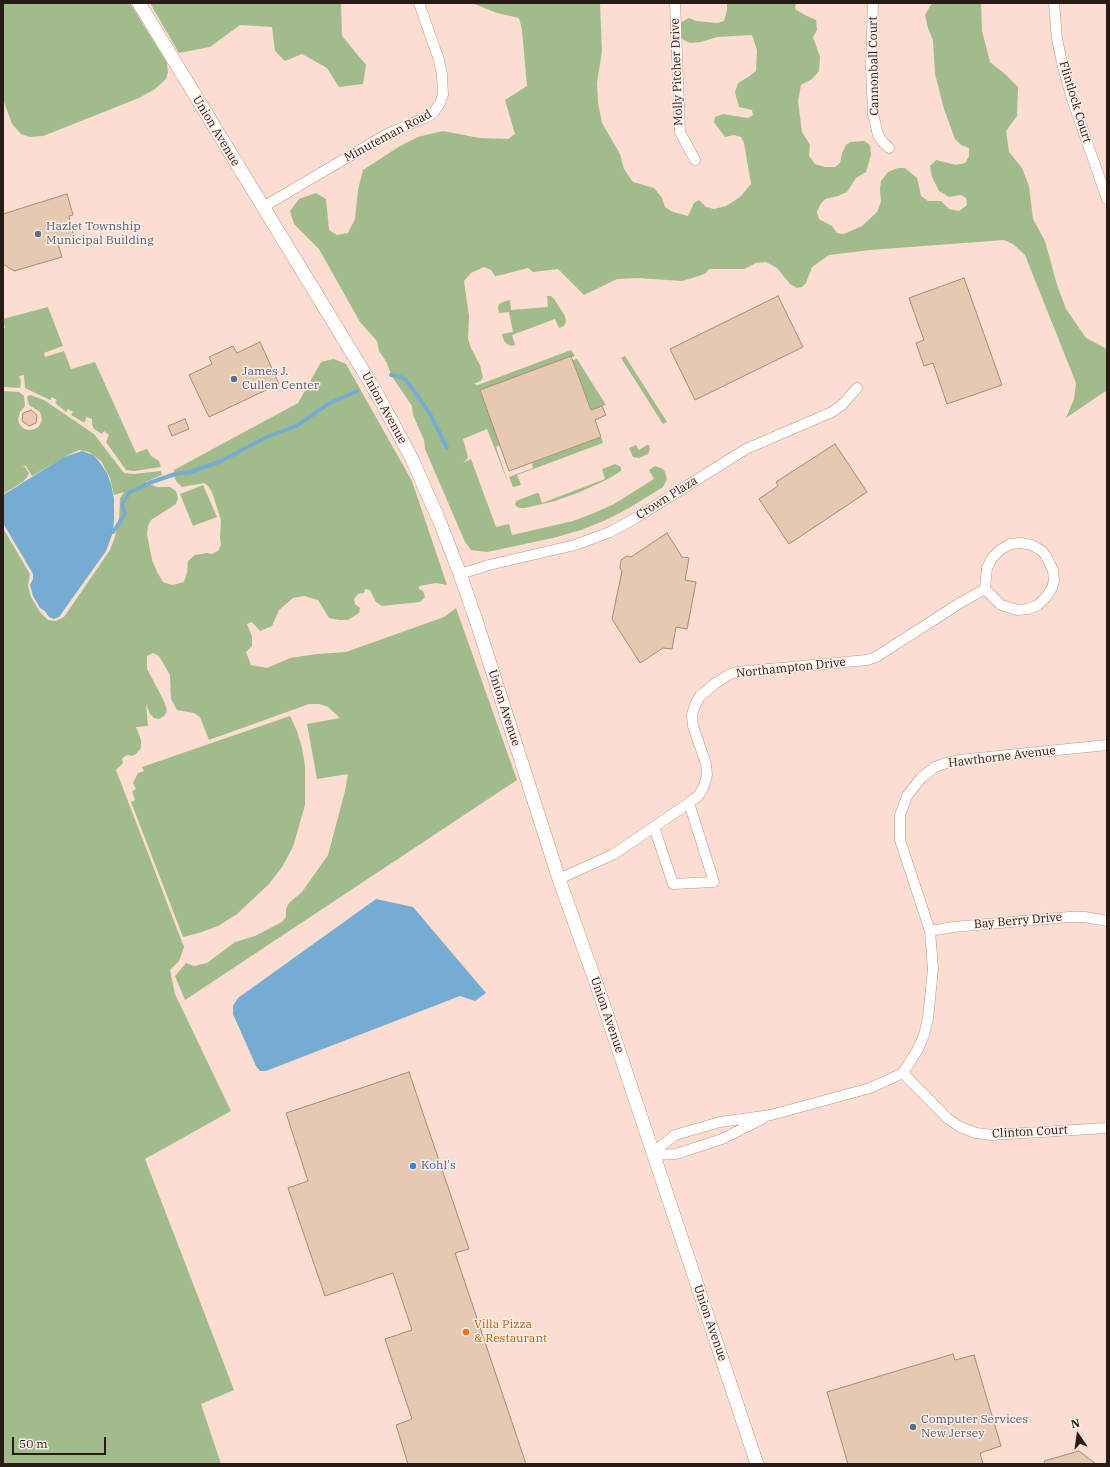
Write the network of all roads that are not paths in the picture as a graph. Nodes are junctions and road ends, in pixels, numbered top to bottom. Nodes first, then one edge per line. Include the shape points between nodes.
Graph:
1 (139, 3) edge
2 (419, 3) edge
3 (675, 3) edge
4 (873, 3) edge
5 (1054, 3) edge
6 (889, 148) dead end
7 (695, 160) dead end
8 (1107, 199) edge
9 (263, 207) junction
10 (857, 388) dead end
11 (460, 574) junction
12 (985, 589) junction
13 (1107, 745) edge
14 (690, 803) junction
15 (654, 827) junction
16 (559, 879) junction
17 (1107, 921) edge
18 (930, 931) junction
19 (903, 1073) junction
20 (771, 1115) junction
21 (1107, 1128) edge
22 (654, 1155) junction
23 (757, 1464) edge

1 - 9 street, Union Avenue
2 - 9 street, Minuteman Road via 442,75 443,94 434,112 387,134
3 - 7 street, Molly Pitcher Drive via 680,132
4 - 6 street, Cannonball Court via 873,114 878,134
5 - 8 street, Flintlock Court via 1057,39 1063,67
9 - 11 street, Union Avenue via 376,392 411,457
10 - 11 street, Crown Plaza via 832,412 746,449 610,532 574,545
11 - 16 street, Union Avenue
12 - 12 street via 1001,605 1011,609 1028,610 1038,605 1052,588 1054,581 1051,563 1042,551 1032,545 1010,544 992,558 987,568
12 - 14 street, Northampton Drive via 876,657 867,660 737,672 716,683 700,696 692,715 707,775 699,795
13 - 18 street, Hawthorne Avenue via 959,760 935,768 916,783 902,809 899,824 900,840
14 - 15 street, Northampton Drive
14 - 15 street via 714,882 673,884
15 - 16 street, Northampton Drive via 614,854
16 - 22 street, Union Avenue
17 - 18 street, Bay Berry Drive via 1069,917
18 - 19 street, Hawthorne Avenue via 933,969 928,1018 918,1049
19 - 20 street via 870,1088
19 - 21 street, Clinton Court via 947,1118 976,1133 992,1136
20 - 22 street via 722,1139 676,1154
20 - 22 street via 720,1122 676,1135
22 - 23 street, Union Avenue

